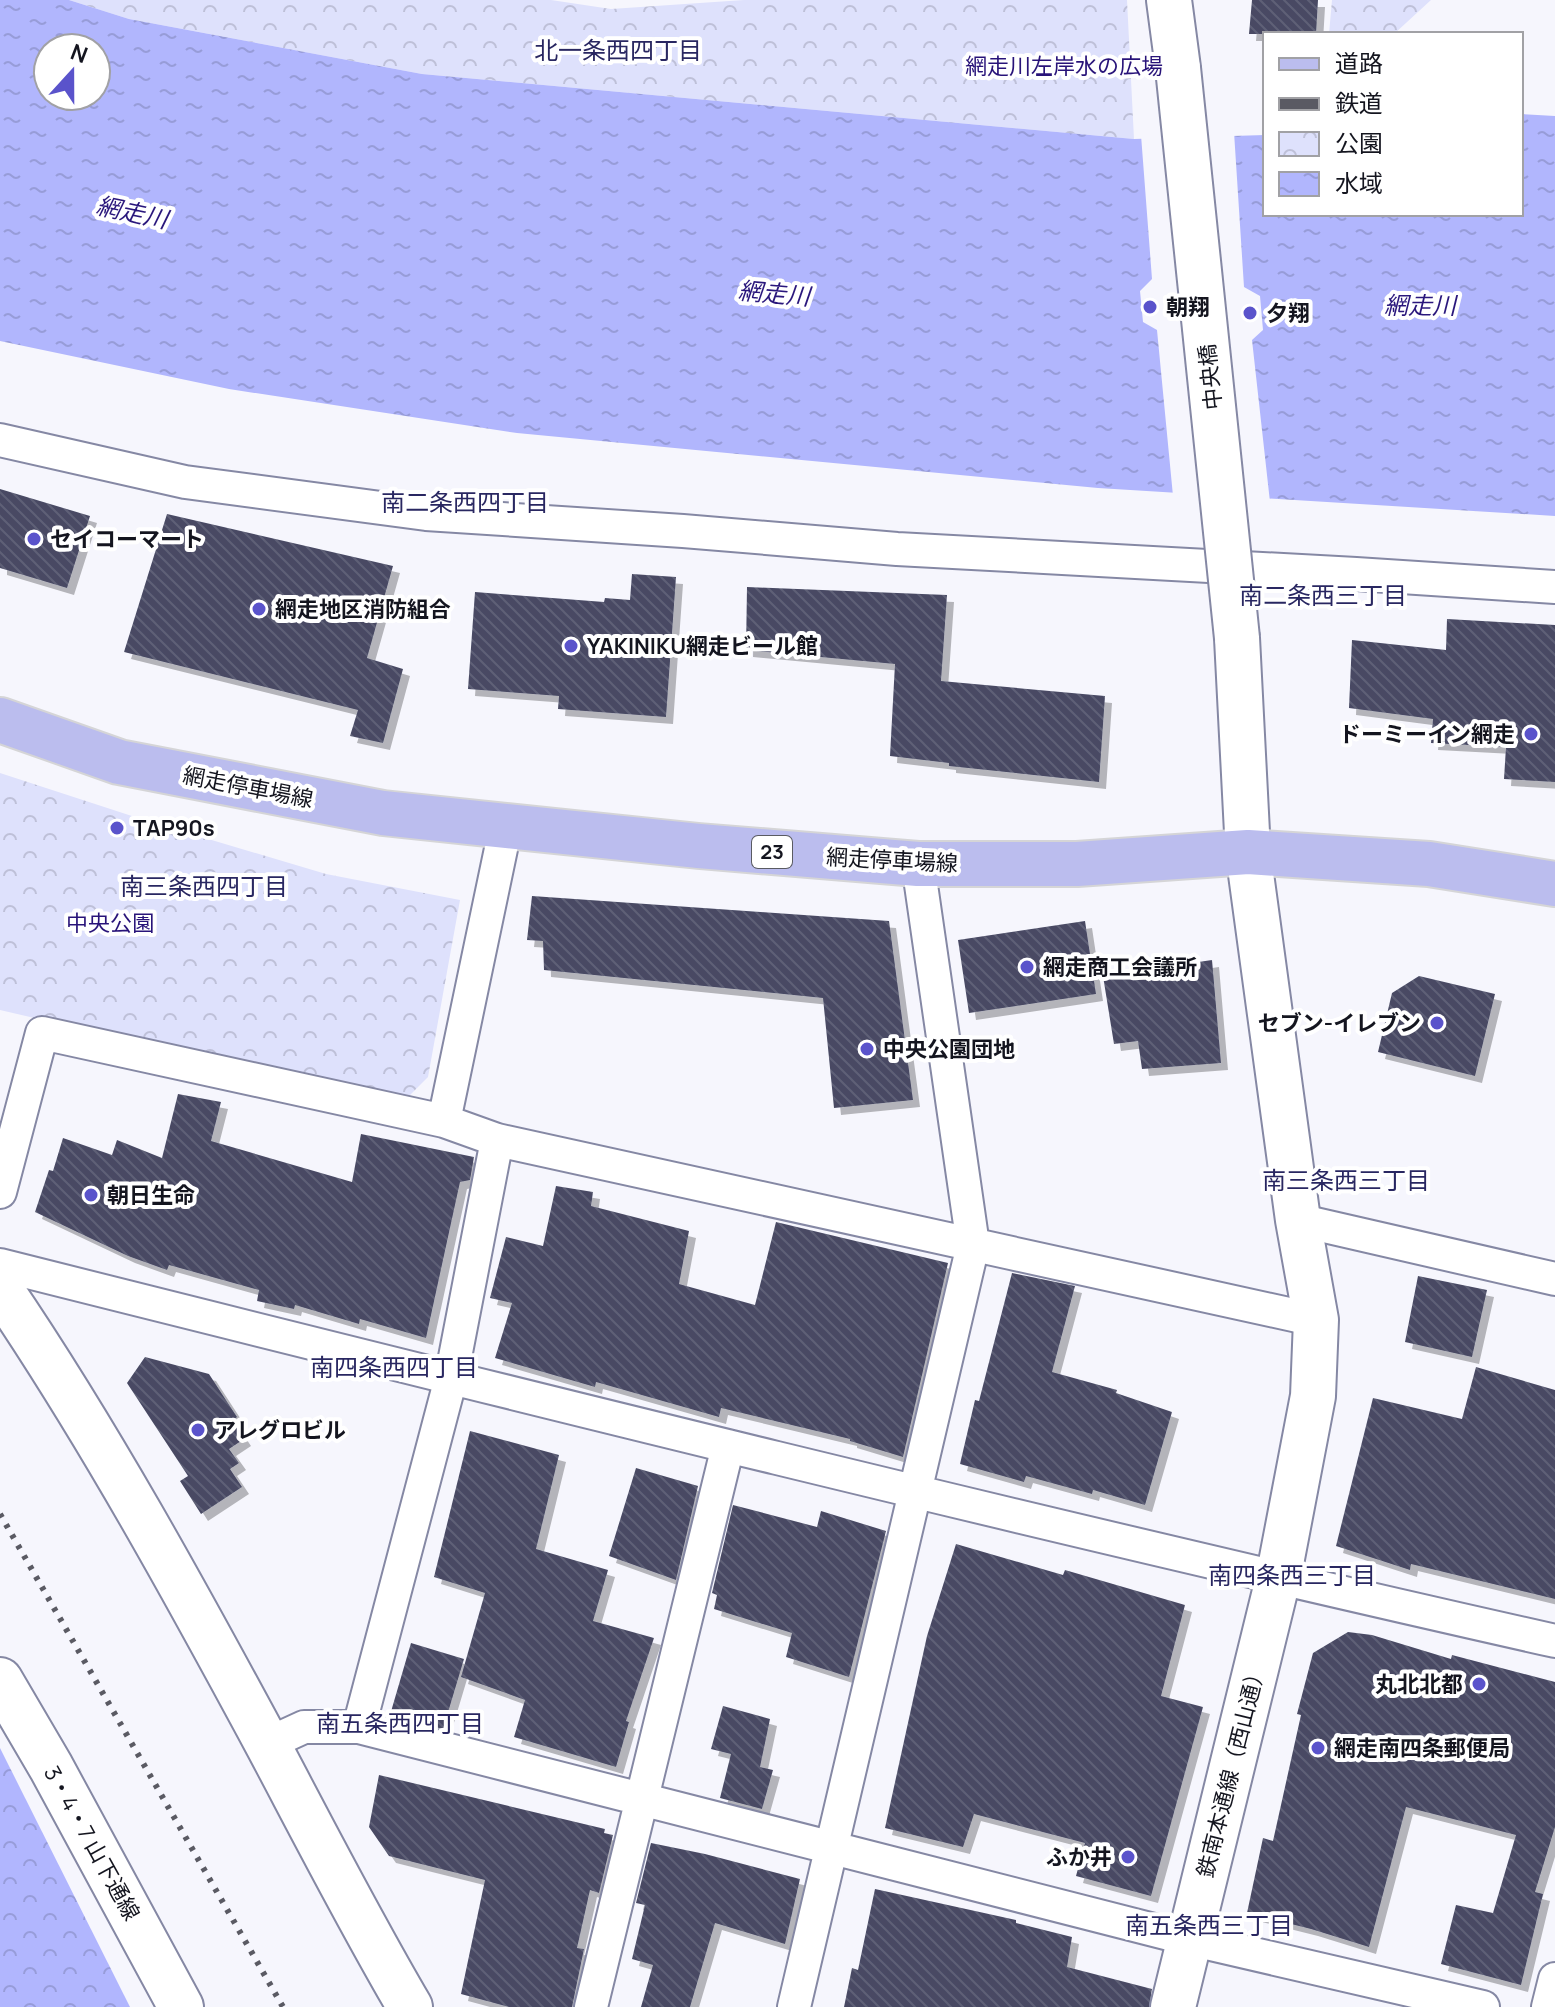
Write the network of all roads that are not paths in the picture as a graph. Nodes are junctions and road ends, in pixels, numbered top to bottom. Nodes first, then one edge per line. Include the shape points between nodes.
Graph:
1 (1169, 0) edge
2 (0, 440) edge
3 (1555, 587) edge
4 (0, 720) edge
5 (506, 825) junction
6 (1248, 852) junction
7 (918, 864) junction
8 (1555, 884) edge
9 (444, 1121) junction
10 (497, 1140) junction
11 (0, 1192) edge
12 (1298, 1220) junction
13 (973, 1245) junction
14 (0, 1265) edge
15 (1555, 1279) edge
16 (0, 1288) edge
17 (1316, 1320) junction
18 (451, 1378) junction
19 (728, 1446) junction
20 (915, 1492) junction
21 (1278, 1579) junction
22 (1555, 1641) edge
23 (0, 1680) edge
24 (359, 1727) junction
25 (267, 1744) junction
26 (641, 1799) junction
27 (831, 1847) junction
28 (1189, 1939) junction
29 (1555, 1979) edge
30 (181, 2007) edge
31 (410, 2007) edge
32 (591, 2007) edge
33 (794, 2007) edge
34 (1173, 2007) edge
35 (1483, 2007) edge
36 (1548, 2007) edge

1 - 6 street, 中央橋, bridge via 1237,638
2 - 3 street via 185,482 426,514 897,549
4 - 5 main road, 網走停車場線 / 23 via 119,762 383,813
5 - 7 main road, 網走停車場線 / 23
5 - 9 street
6 - 7 main road, 網走停車場線 / 23 via 1077,864
6 - 8 main road, 網走停車場線 / 23 via 1429,864
6 - 12 street, 中央橋
7 - 13 street
9 - 10 street
9 - 11 street via 42,1033
10 - 13 street
10 - 18 street
12 - 15 street
12 - 17 street, 鉄南本通線（西山通）
13 - 17 street
13 - 20 street
14 - 18 street
16 - 25 street via 46,1356
17 - 21 street, 鉄南本通線（西山通） via 1313,1396
18 - 19 street
18 - 24 street
19 - 20 street
19 - 26 street
20 - 21 street
20 - 27 street
21 - 22 street
21 - 28 street, 鉄南本通線（西山通）
23 - 30 street, 3・4・7 山下通線
24 - 25 street via 304,1727
24 - 26 street
25 - 31 street
26 - 27 street
26 - 32 street
27 - 28 street
27 - 33 street
28 - 34 street, 鉄南本通線（西山通）
28 - 35 street
29 - 36 street

